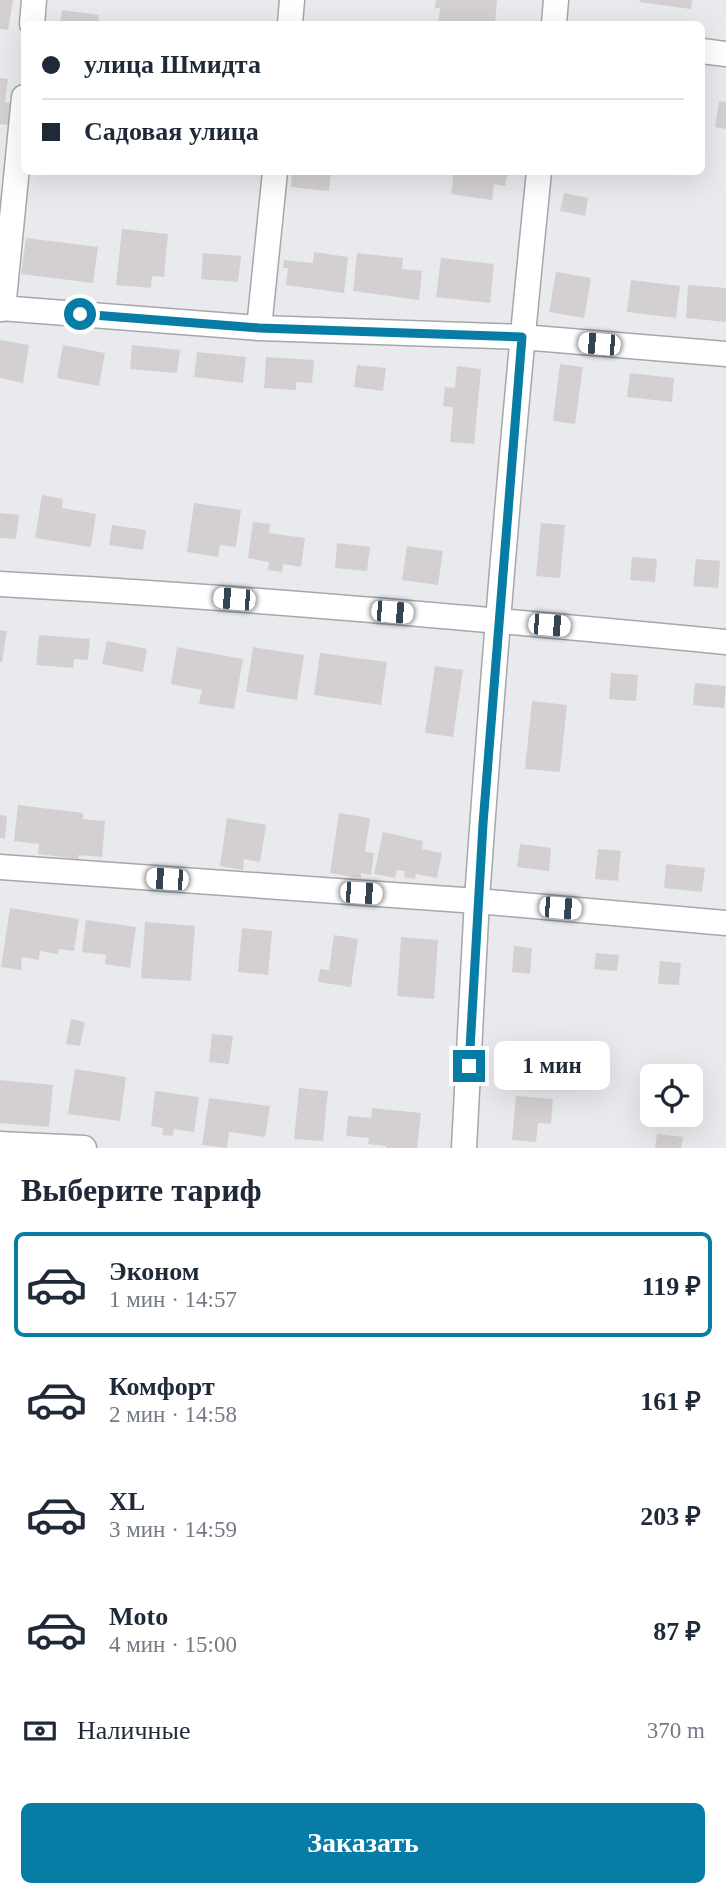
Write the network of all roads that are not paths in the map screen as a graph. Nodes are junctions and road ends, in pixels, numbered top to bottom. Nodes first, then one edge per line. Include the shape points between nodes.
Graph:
1 (34, 0) edge
2 (292, 0) edge
3 (556, 0) edge
4 (32, 21) edge
5 (290, 21) edge
6 (555, 21) edge
7 (705, 51) edge
8 (726, 54) edge
9 (21, 126) edge
10 (275, 175) edge
11 (539, 175) edge
12 (2, 308) edge
13 (259, 328) junction
14 (522, 337) junction
15 (726, 354) edge
16 (0, 584) edge
17 (498, 620) junction
18 (726, 642) edge
19 (0, 867) edge
20 (477, 901) junction
21 (726, 923) edge
22 (0, 1144) edge
23 (84, 1148) edge
24 (464, 1148) edge

1 - 4 street
2 - 5 street
3 - 6 street
7 - 8 street
9 - 12 street
10 - 13 street
11 - 14 street
12 - 13 street
13 - 14 street
14 - 15 street
14 - 17 street
16 - 17 street
17 - 18 street
17 - 20 street
19 - 20 street
20 - 21 street
20 - 24 street
22 - 23 street

